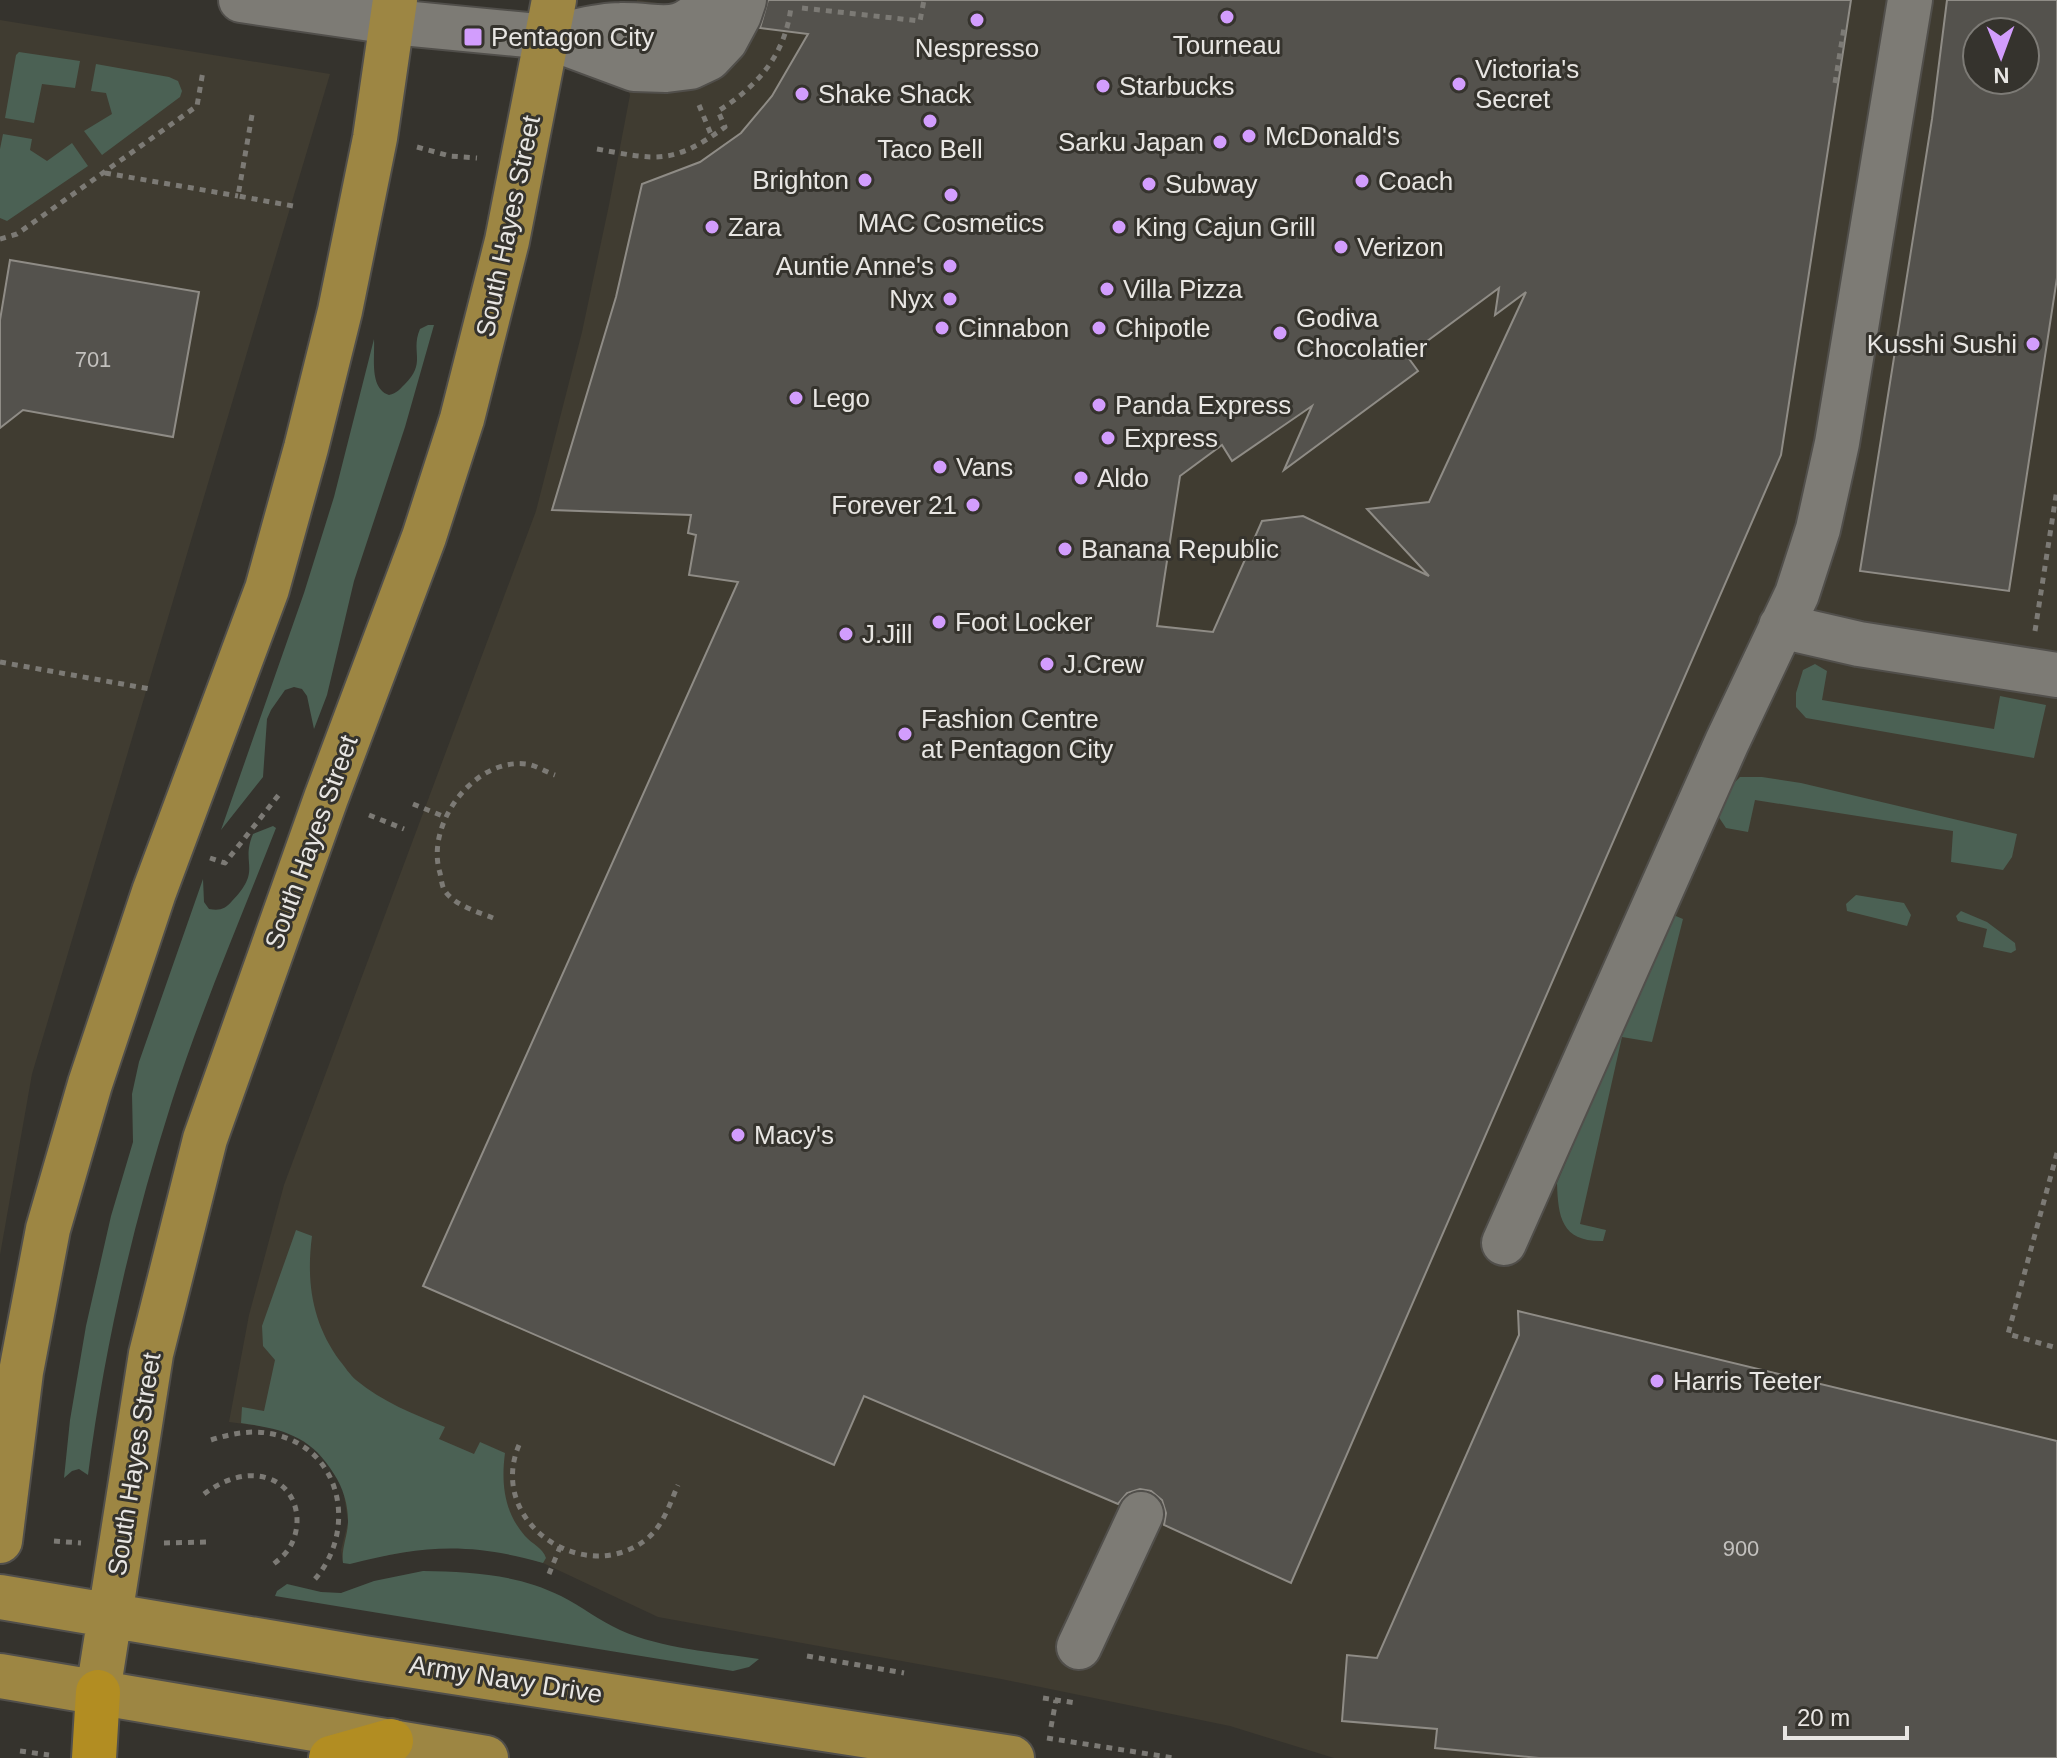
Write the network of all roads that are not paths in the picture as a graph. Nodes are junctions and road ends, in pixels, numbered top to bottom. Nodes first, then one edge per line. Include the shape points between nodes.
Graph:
1 (241, 0) edge
2 (712, 0) edge
3 (744, 0) edge
4 (1910, 0) edge
5 (394, 11) edge
6 (551, 18) edge
7 (1781, 626) junction
8 (2041, 672) edge
9 (1504, 1243) dead end
10 (1141, 1514) dead end
11 (0, 1541) edge
12 (0, 1597) edge
13 (109, 1617) junction
14 (1079, 1647) dead end
15 (0, 1676) edge
16 (98, 1692) junction
17 (391, 1741) junction
18 (1024, 1747) edge
19 (94, 1758) edge
20 (331, 1758) edge
21 (486, 1758) edge

1 - 5 street
2 - 6 street via 682,25 661,30
3 - 6 street via 725,41 709,58 666,70 634,69
4 - 7 street via 1837,443 1818,529
5 - 6 street
5 - 11 main road via 340,311 267,589 154,892 48,1229 21,1372
6 - 13 main road, South Hayes Street via 497,288 454,445 205,1139 151,1354
7 - 8 street via 1859,644
7 - 9 street
10 - 14 street
12 - 13 main road, Army Navy Drive
13 - 16 main road, South Hayes Street
13 - 18 main road, Army Navy Drive
15 - 16 main road
16 - 17 main road
16 - 19 highway
17 - 20 highway
17 - 21 main road

